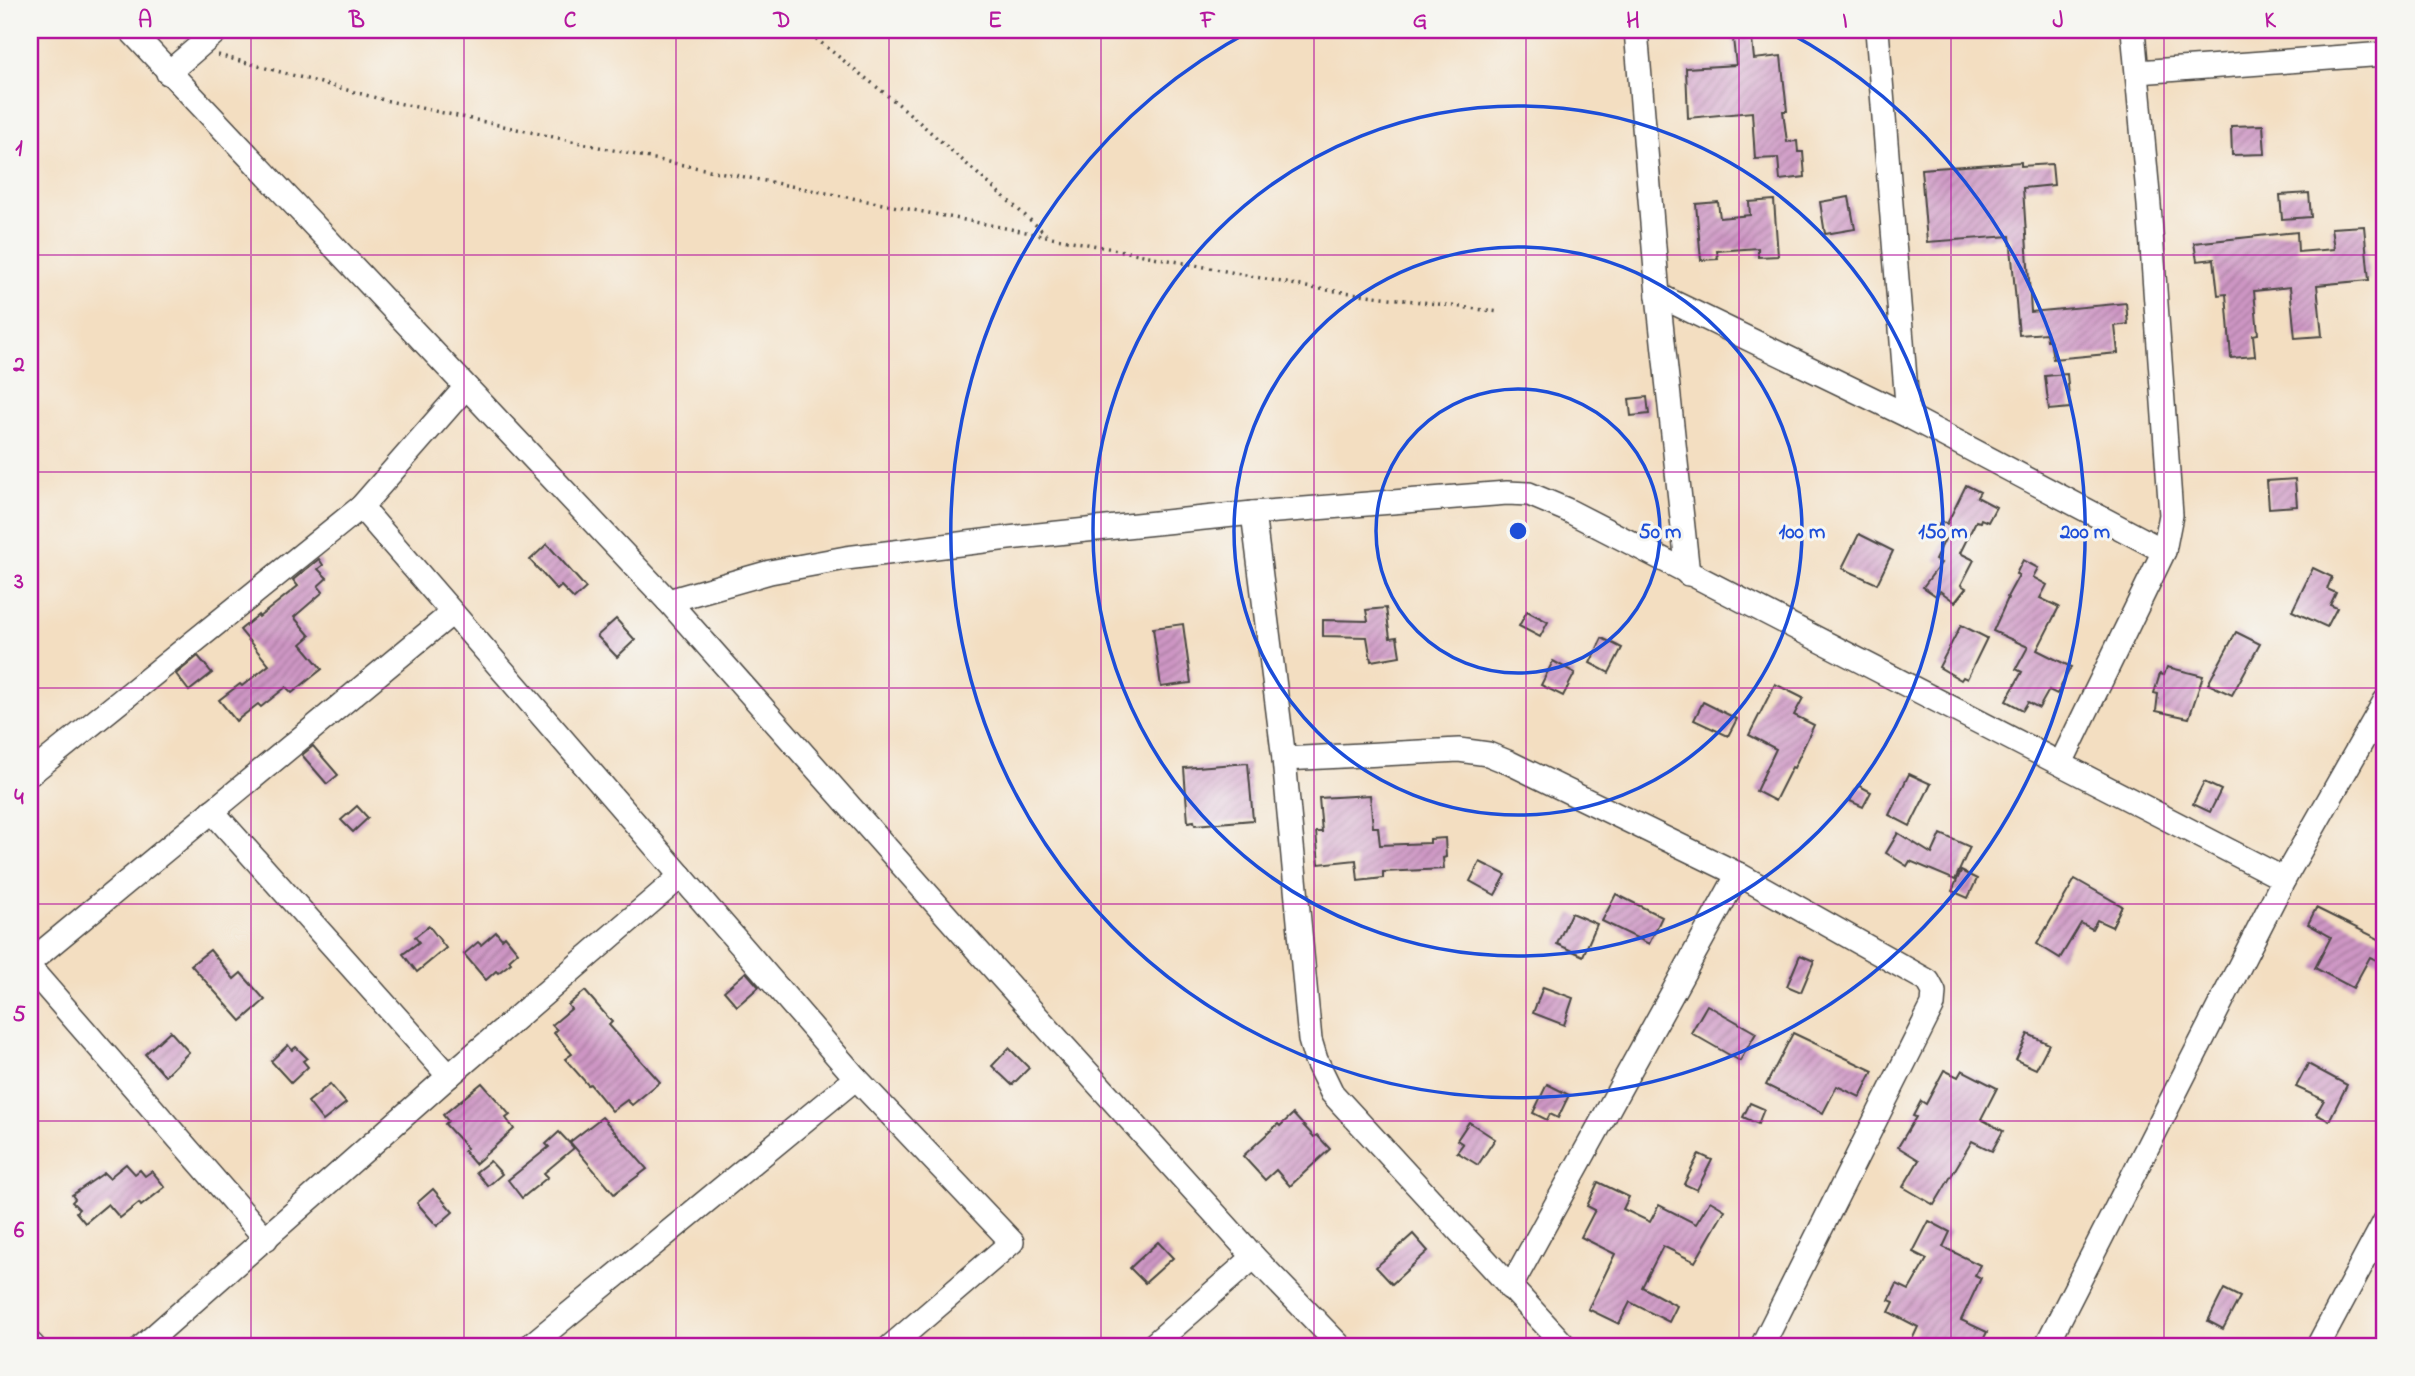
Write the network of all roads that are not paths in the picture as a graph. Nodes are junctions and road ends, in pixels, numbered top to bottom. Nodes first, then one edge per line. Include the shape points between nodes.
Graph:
1 (130, 30) edge
2 (218, 30) edge
3 (1636, 30) edge
4 (1877, 30) edge
5 (2133, 30) edge
6 (2385, 54) edge
7 (2138, 72) junction
8 (169, 73) junction
9 (1658, 295) junction
10 (466, 387) junction
11 (1908, 416) junction
12 (361, 507) junction
13 (1253, 513) junction
14 (2164, 551) junction
15 (1688, 574) junction
16 (668, 601) junction
17 (452, 612) junction
18 (2384, 708) edge
19 (1284, 759) junction
20 (2061, 763) junction
21 (30, 774) edge
22 (212, 811) junction
23 (1738, 874) junction
24 (681, 876) junction
25 (2284, 879) junction
26 (30, 962) edge
27 (30, 968) edge
28 (449, 1076) junction
29 (856, 1078) junction
30 (2385, 1221) edge
31 (266, 1239) junction
32 (1254, 1257) junction
33 (1510, 1288) junction
34 (143, 1346) edge
35 (530, 1346) edge
36 (891, 1346) edge
37 (1152, 1346) edge
38 (1340, 1346) edge
39 (1565, 1346) edge
40 (1762, 1346) edge
41 (2046, 1346) edge
42 (2318, 1346) edge

1 - 8 street
2 - 8 street
3 - 9 street
4 - 11 street
5 - 7 street
6 - 7 street
7 - 14 street via 2171,515
8 - 10 street
9 - 11 street
9 - 15 street
10 - 12 street
10 - 16 street
11 - 14 street
12 - 17 street
12 - 21 street
13 - 15 street via 1507,492 1529,494
13 - 16 street via 846,558 770,572
13 - 19 street
14 - 20 street
15 - 20 street
16 - 32 street
17 - 22 street
17 - 24 street
18 - 25 street
19 - 23 street via 1459,750 1488,754
19 - 33 street via 1310,1040 1316,1060 1332,1093
20 - 25 street
22 - 26 street
22 - 28 street
23 - 33 street
23 - 40 street via 1928,981 1934,992 1933,1005
24 - 28 street
24 - 29 street
25 - 41 street
27 - 31 street
28 - 31 street
29 - 35 street
29 - 36 street via 1012,1242
30 - 42 street
31 - 34 street
32 - 37 street
32 - 38 street
33 - 39 street

